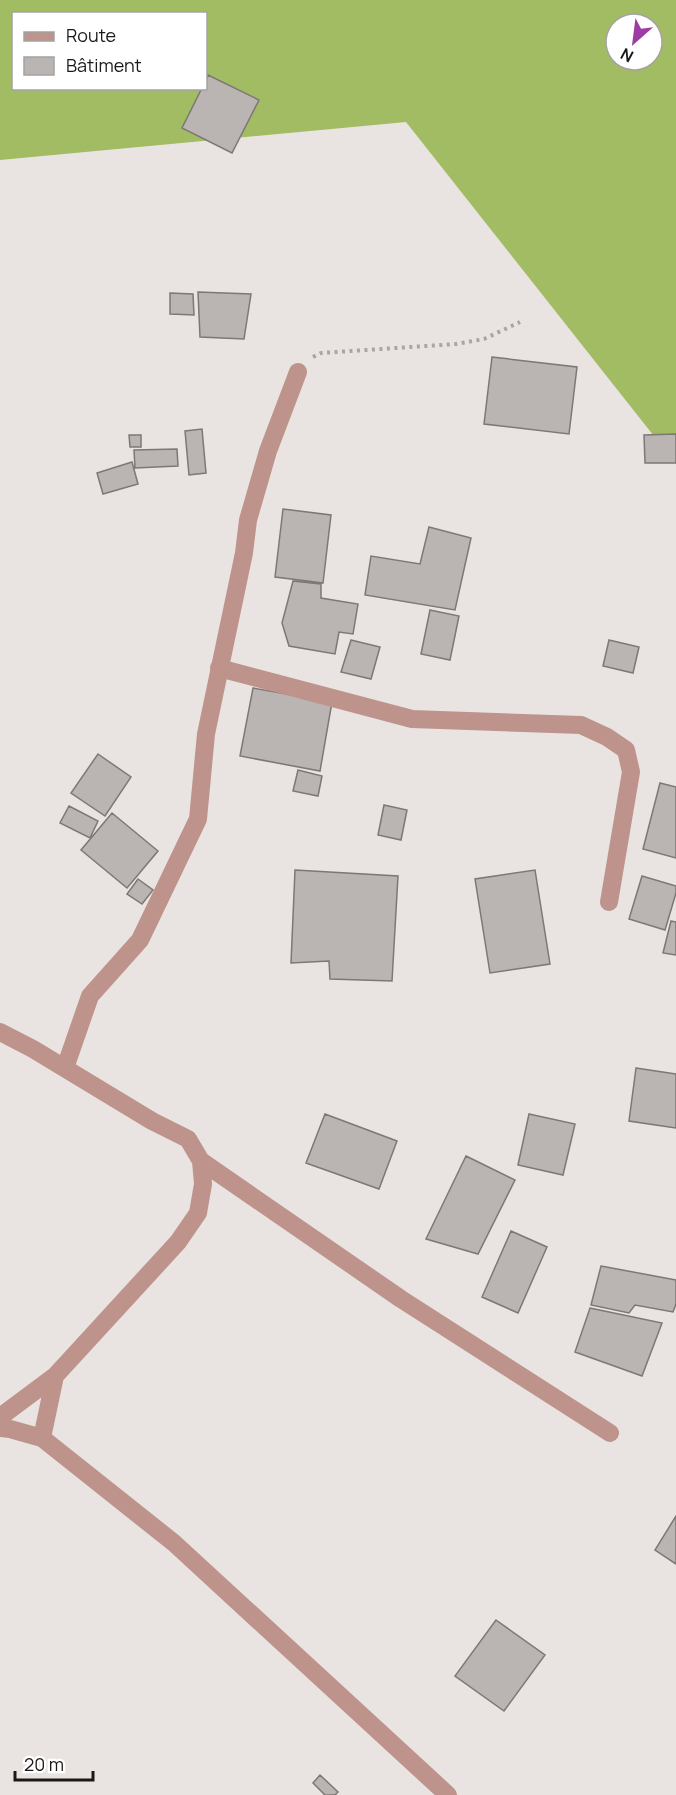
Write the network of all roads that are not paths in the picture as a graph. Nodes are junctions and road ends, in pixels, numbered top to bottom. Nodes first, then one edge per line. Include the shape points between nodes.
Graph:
1 (298, 372) road end
2 (219, 668) junction
3 (609, 902) dead end
4 (0, 1032) edge
5 (65, 1068) junction
6 (201, 1161) junction
7 (55, 1376) junction
8 (0, 1417) edge
9 (0, 1428) edge
10 (610, 1432) dead end
11 (42, 1438) junction
12 (448, 1795) edge

1 - 2 street via 268,451 248,520
2 - 3 street via 412,719 581,725 607,737 626,750 631,772
2 - 5 street via 206,734 198,819 140,940 90,996
4 - 5 street
5 - 6 street via 189,1139
6 - 7 street via 203,1184 198,1213 178,1242
6 - 10 street via 401,1299
7 - 8 street
7 - 11 street
9 - 11 street
11 - 12 street via 174,1543

